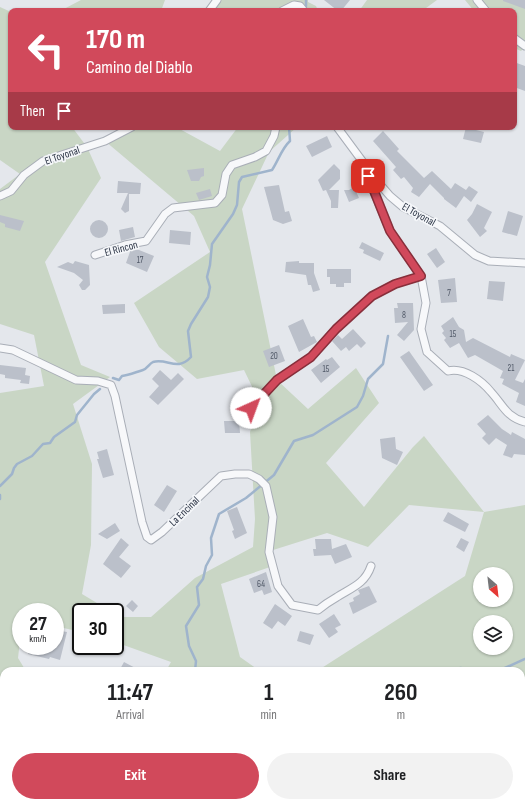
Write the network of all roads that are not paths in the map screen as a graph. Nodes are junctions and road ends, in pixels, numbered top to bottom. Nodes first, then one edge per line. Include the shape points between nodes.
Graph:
1 (477, 0) edge
2 (288, 8) edge
3 (300, 8) edge
4 (484, 8) edge
5 (126, 130) edge
6 (275, 130) edge
7 (339, 130) edge
8 (362, 163) junction
9 (0, 196) edge
10 (95, 255) dead end
11 (525, 263) edge
12 (421, 276) junction
13 (0, 348) edge
14 (251, 408) dead end
15 (525, 422) edge
16 (371, 566) dead end

1 - 4 street
2 - 3 street via 294,5
5 - 9 street, El Toyonal via 105,141 43,161 24,175 11,191
6 - 10 street, El Rincon via 266,151 232,165 226,174 222,195 215,203 173,208 165,214 146,241
7 - 8 street, El Toyonal
8 - 11 street, El Toyonal via 390,196 403,207 440,226 475,256 489,261
8 - 12 street via 390,231
12 - 14 street via 395,284 372,296 336,329 311,357 277,380
12 - 15 street via 426,303 421,329 427,352 448,371 460,371 477,379 491,392 504,410
13 - 16 street, La Encinal via 13,350 76,380 98,381 110,385 115,396 142,522 147,537 151,540 221,476 249,474 266,486 273,517 269,552 278,586 292,605 318,610 337,596 358,586

